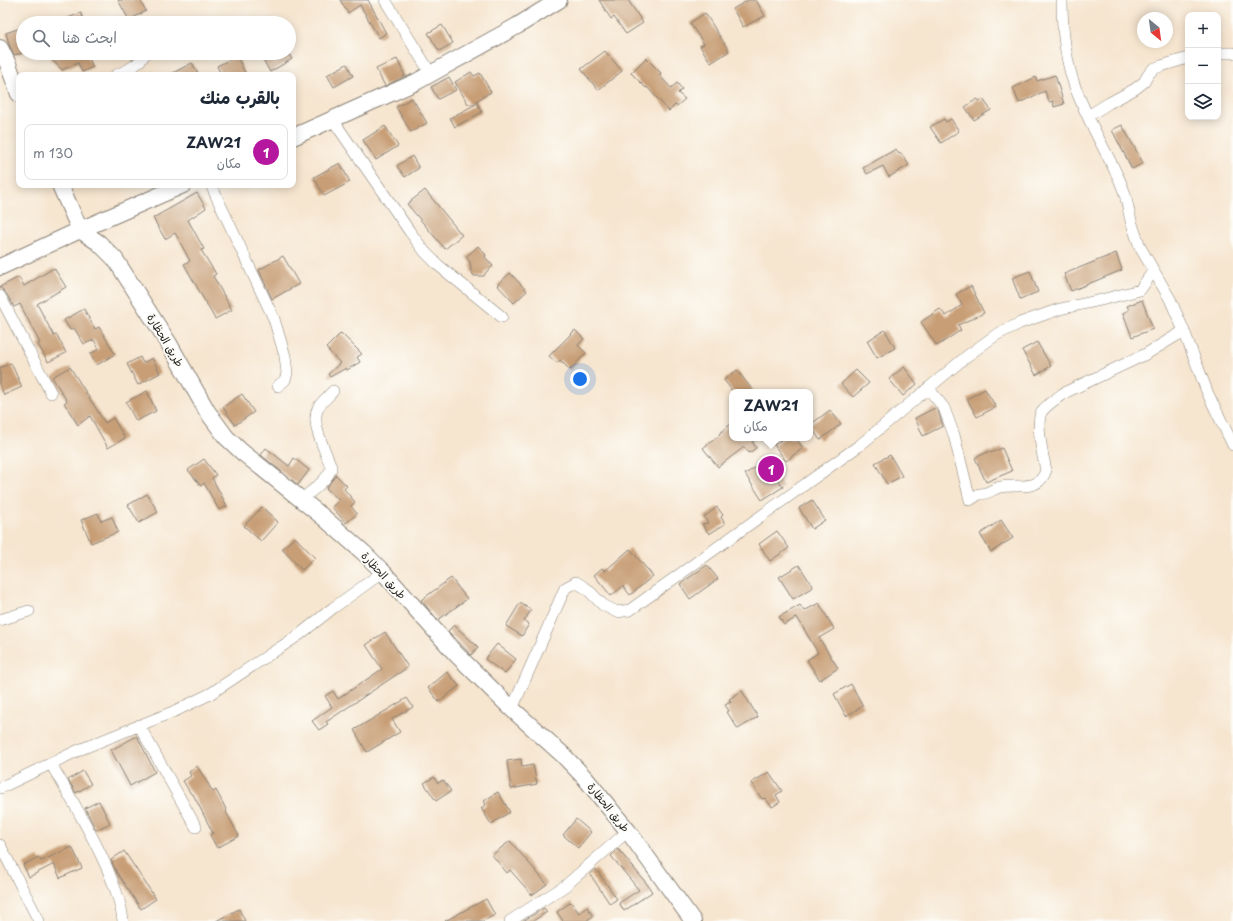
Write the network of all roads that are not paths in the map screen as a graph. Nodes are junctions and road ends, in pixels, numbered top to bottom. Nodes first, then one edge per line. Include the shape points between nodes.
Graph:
1 (385, 0) edge
2 (559, 0) edge
3 (1062, 0) edge
4 (0, 48) edge
5 (1221, 53) edge
6 (1233, 53) edge
7 (1185, 59) edge
8 (141, 60) edge
9 (123, 72) edge
10 (431, 74) junction
11 (16, 86) edge
12 (1088, 116) junction
13 (332, 120) junction
14 (296, 136) edge
15 (61, 188) edge
16 (176, 188) edge
17 (212, 188) edge
18 (80, 230) junction
19 (0, 267) edge
20 (1154, 270) junction
21 (0, 296) edge
22 (502, 317) dead end
23 (1184, 331) junction
24 (278, 386) dead end
25 (928, 388) junction
26 (333, 391) dead end
27 (51, 393) dead end
28 (1233, 445) edge
29 (301, 500) junction
30 (383, 572) junction
31 (29, 611) dead end
32 (0, 620) edge
33 (512, 709) junction
34 (139, 726) junction
35 (51, 764) junction
36 (0, 788) edge
37 (196, 826) dead end
38 (628, 831) junction
39 (0, 845) edge
40 (40, 921) edge
41 (123, 921) edge
42 (510, 921) edge
43 (693, 921) edge

1 - 10 street
2 - 10 street
3 - 12 street via 1067,57 1074,84
4 - 11 street
5 - 6 street
7 - 12 street via 1153,69 1144,82 1135,89
8 - 9 street
10 - 13 street
12 - 20 street via 1120,181 1135,234
13 - 14 street
13 - 22 street via 425,252 442,269
15 - 18 street
16 - 18 street
17 - 24 street via 274,319 285,356 287,373 285,380
18 - 19 street
18 - 29 street, طريق الحظارة via 99,242 115,259 157,324 207,411 226,437
20 - 23 street
20 - 25 street via 1140,290 1060,309 1020,323 996,335
21 - 27 street
23 - 25 street via 1146,354 1064,393 1042,412 1039,426 1046,470 1039,482 1032,486 1000,487 970,500 954,435 944,408
23 - 28 street via 1208,394
25 - 33 street via 860,445 630,610 617,612 603,605 576,582 565,588
26 - 29 street via 318,408 316,416 331,470 327,477
29 - 30 street, طريق الحظارة via 344,534
30 - 33 street, طريق الحظارة via 455,653
30 - 34 street via 299,636 210,694
31 - 32 street
33 - 38 street, طريق الحظارة via 585,778
34 - 35 street
34 - 37 street
35 - 36 street
35 - 41 street via 101,854 119,900
38 - 42 street via 565,886
38 - 43 street, طريق الحظارة
39 - 40 street

